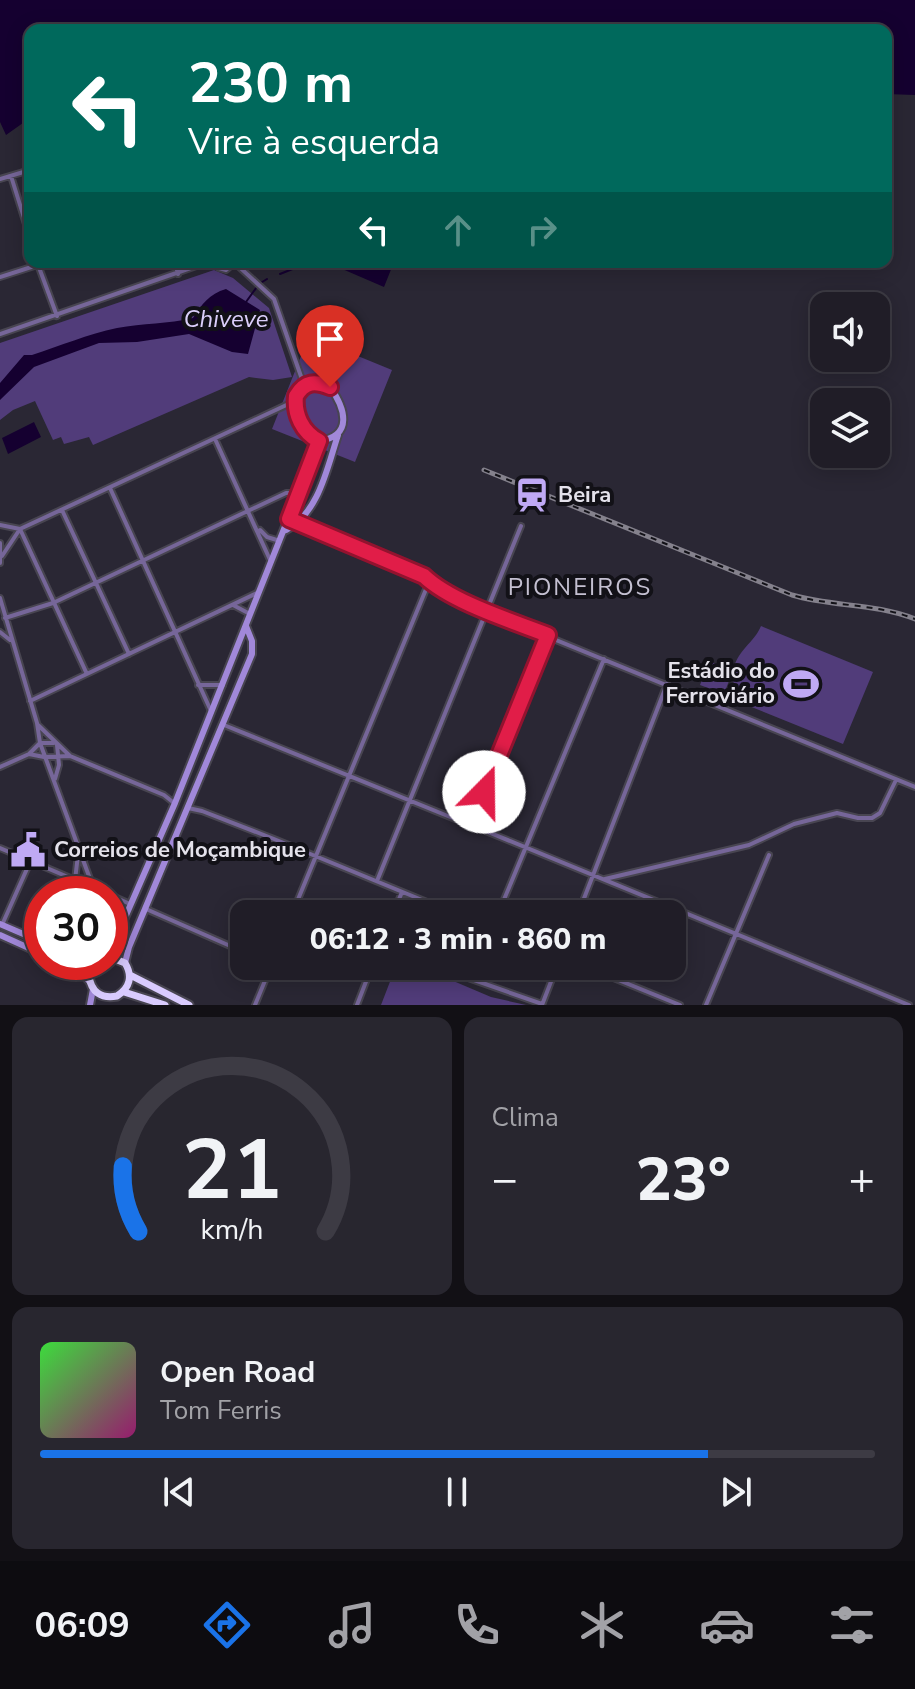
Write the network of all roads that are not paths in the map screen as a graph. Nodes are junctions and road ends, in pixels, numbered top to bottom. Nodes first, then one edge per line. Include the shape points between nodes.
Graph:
1 (24, 172) edge
2 (11, 176) junction
3 (0, 179) edge
4 (24, 218) edge
5 (26, 268) edge
6 (39, 268) edge
7 (176, 268) edge
8 (198, 268) edge
9 (221, 268) edge
10 (231, 268) joint
11 (240, 268) edge
12 (178, 274) junction
13 (245, 274) junction
14 (0, 277) edge
15 (57, 316) junction
16 (0, 336) edge
17 (304, 385) junction
18 (295, 401) junction
19 (340, 431) junction
20 (215, 439) junction
21 (319, 441) junction
22 (315, 449) junction
23 (331, 455) junction
24 (110, 488) junction
25 (298, 493) junction
26 (62, 510) junction
27 (249, 511) junction
28 (289, 519) junction
29 (301, 523) junction
30 (0, 525) edge
31 (521, 526) dead end
32 (20, 529) junction
33 (258, 529) junction
34 (284, 531) junction
35 (281, 541) junction
36 (0, 543) edge
37 (2, 556) edge
38 (142, 562) junction
39 (0, 563) edge
40 (272, 564) junction
41 (429, 582) junction
42 (95, 584) junction
43 (259, 592) junction
44 (0, 598) edge
45 (53, 603) junction
46 (233, 605) junction
47 (485, 611) junction
48 (250, 614) junction
49 (5, 618) junction
50 (0, 623) edge
51 (246, 626) junction
52 (0, 632) edge
53 (175, 634) junction
54 (548, 635) junction
55 (11, 642) junction
56 (129, 654) junction
57 (604, 659) junction
58 (87, 673) junction
59 (227, 676) junction
60 (241, 682) junction
61 (667, 684) junction
62 (198, 685) junction
63 (223, 685) junction
64 (30, 701) junction
65 (211, 712) junction
66 (37, 723) junction
67 (224, 725) junction
68 (40, 743) junction
69 (56, 743) junction
70 (29, 754) junction
71 (194, 754) junction
72 (59, 756) junction
73 (70, 756) junction
74 (44, 757) junction
75 (209, 761) junction
76 (0, 767) edge
77 (349, 775) junction
78 (55, 779) junction
79 (896, 779) junction
80 (915, 787) edge
81 (164, 795) junction
82 (178, 796) junction
83 (410, 800) junction
84 (175, 803) junction
85 (189, 805) junction
86 (471, 825) junction
87 (525, 847) junction
88 (0, 848) edge
89 (79, 851) junction
90 (769, 855) dead end
91 (316, 857) junction
92 (30, 862) junction
93 (593, 875) junction
94 (65, 876) edge
95 (76, 876) edge
96 (89, 876) edge
97 (603, 879) junction
98 (377, 881) junction
99 (140, 886) junction
100 (154, 891) junction
101 (402, 892) junction
102 (298, 900) edge
103 (399, 900) edge
104 (422, 900) edge
105 (504, 900) edge
106 (583, 900) edge
107 (128, 903) edge
108 (132, 905) junction
109 (146, 909) junction
110 (128, 914) edge
111 (1, 924) edge
112 (735, 933) junction
113 (24, 934) edge
114 (0, 935) edge
115 (24, 946) edge
116 (230, 946) edge
117 (128, 955) edge
118 (128, 970) edge
119 (130, 975) junction
120 (87, 980) edge
121 (92, 980) edge
122 (265, 980) edge
123 (367, 980) edge
124 (473, 980) edge
125 (552, 980) edge
126 (618, 980) edge
127 (92, 986) junction
128 (124, 992) junction
129 (108, 1001) edge
130 (183, 1004) edge
131 (90, 1005) edge
132 (165, 1005) edge
133 (255, 1005) edge
134 (357, 1005) edge
135 (542, 1005) edge
136 (680, 1005) edge
137 (706, 1005) edge
138 (909, 1005) edge

1 - 2 street
2 - 3 street
2 - 4 street
5 - 14 street
6 - 15 street
7 - 12 street
8 - 12 street
9 - 10 street
10 - 13 street
11 - 13 street
12 - 15 street
13 - 17 street via 274,299
15 - 16 street
17 - 18 street
17 - 19 street via 330,387 344,412
18 - 20 street
18 - 21 street via 303,427
19 - 21 street
19 - 23 street
20 - 24 street
20 - 27 street
21 - 22 street
22 - 23 street
22 - 25 street
23 - 29 street
24 - 26 street
24 - 38 street
25 - 27 street via 286,493
25 - 28 street
26 - 32 street
26 - 42 street
27 - 33 street
27 - 38 street
28 - 29 street
28 - 34 street
29 - 34 street
29 - 41 street
30 - 32 street
31 - 47 street
32 - 37 street
32 - 45 street
33 - 35 street
33 - 40 street
34 - 35 street
35 - 40 street
36 - 37 street
37 - 39 street
38 - 42 street
38 - 53 street
40 - 43 street
41 - 47 street
41 - 77 street
42 - 45 street
42 - 56 street
43 - 46 street
43 - 48 street
44 - 49 street
45 - 49 street
45 - 58 street
46 - 48 street
46 - 53 street
47 - 54 street
47 - 83 street
48 - 51 street
49 - 50 street
49 - 55 street
51 - 59 street
51 - 60 street via 252,654
52 - 55 street
53 - 56 street
53 - 62 street
54 - 57 street
54 - 86 street
55 - 64 street
56 - 58 street
57 - 61 street
57 - 87 street
58 - 64 street
59 - 60 street
59 - 63 street
60 - 67 street
61 - 79 street
61 - 93 street
62 - 63 street
62 - 65 street
63 - 65 street
64 - 66 street
65 - 71 street
66 - 68 street
66 - 69 street
67 - 75 street
67 - 77 street
68 - 69 street
68 - 70 street
68 - 74 street
69 - 72 street
69 - 73 street
70 - 74 street
70 - 76 street
71 - 75 street
71 - 82 street
72 - 73 street
72 - 74 street
72 - 78 street
73 - 81 street
74 - 78 street
75 - 85 street
77 - 83 street
77 - 91 street
78 - 89 street
79 - 80 street
79 - 97 street via 880,813 872,818 837,813 794,824 749,845
81 - 82 street
81 - 84 street
82 - 84 street
82 - 85 street via 186,795
83 - 86 street
83 - 98 street
84 - 85 street via 179,809
84 - 99 street
85 - 91 street
85 - 100 street
86 - 87 street
87 - 93 street
87 - 105 street
88 - 92 street
89 - 95 street
89 - 96 street
90 - 112 street
91 - 98 street
91 - 102 street
92 - 94 street
92 - 111 street
93 - 97 street
93 - 106 street
97 - 112 street
98 - 101 street
99 - 100 street
99 - 108 street
100 - 109 street
101 - 103 street
101 - 104 street
107 - 108 street
108 - 110 street
109 - 116 street
109 - 117 street
111 - 113 street
112 - 137 street
112 - 138 street
114 - 115 street
118 - 119 highway
119 - 128 highway
119 - 130 highway
120 - 127 street
121 - 127 highway
122 - 133 street
123 - 134 street
124 - 135 street
125 - 135 street
126 - 136 street
127 - 129 highway
127 - 131 street
128 - 129 highway
128 - 132 highway

